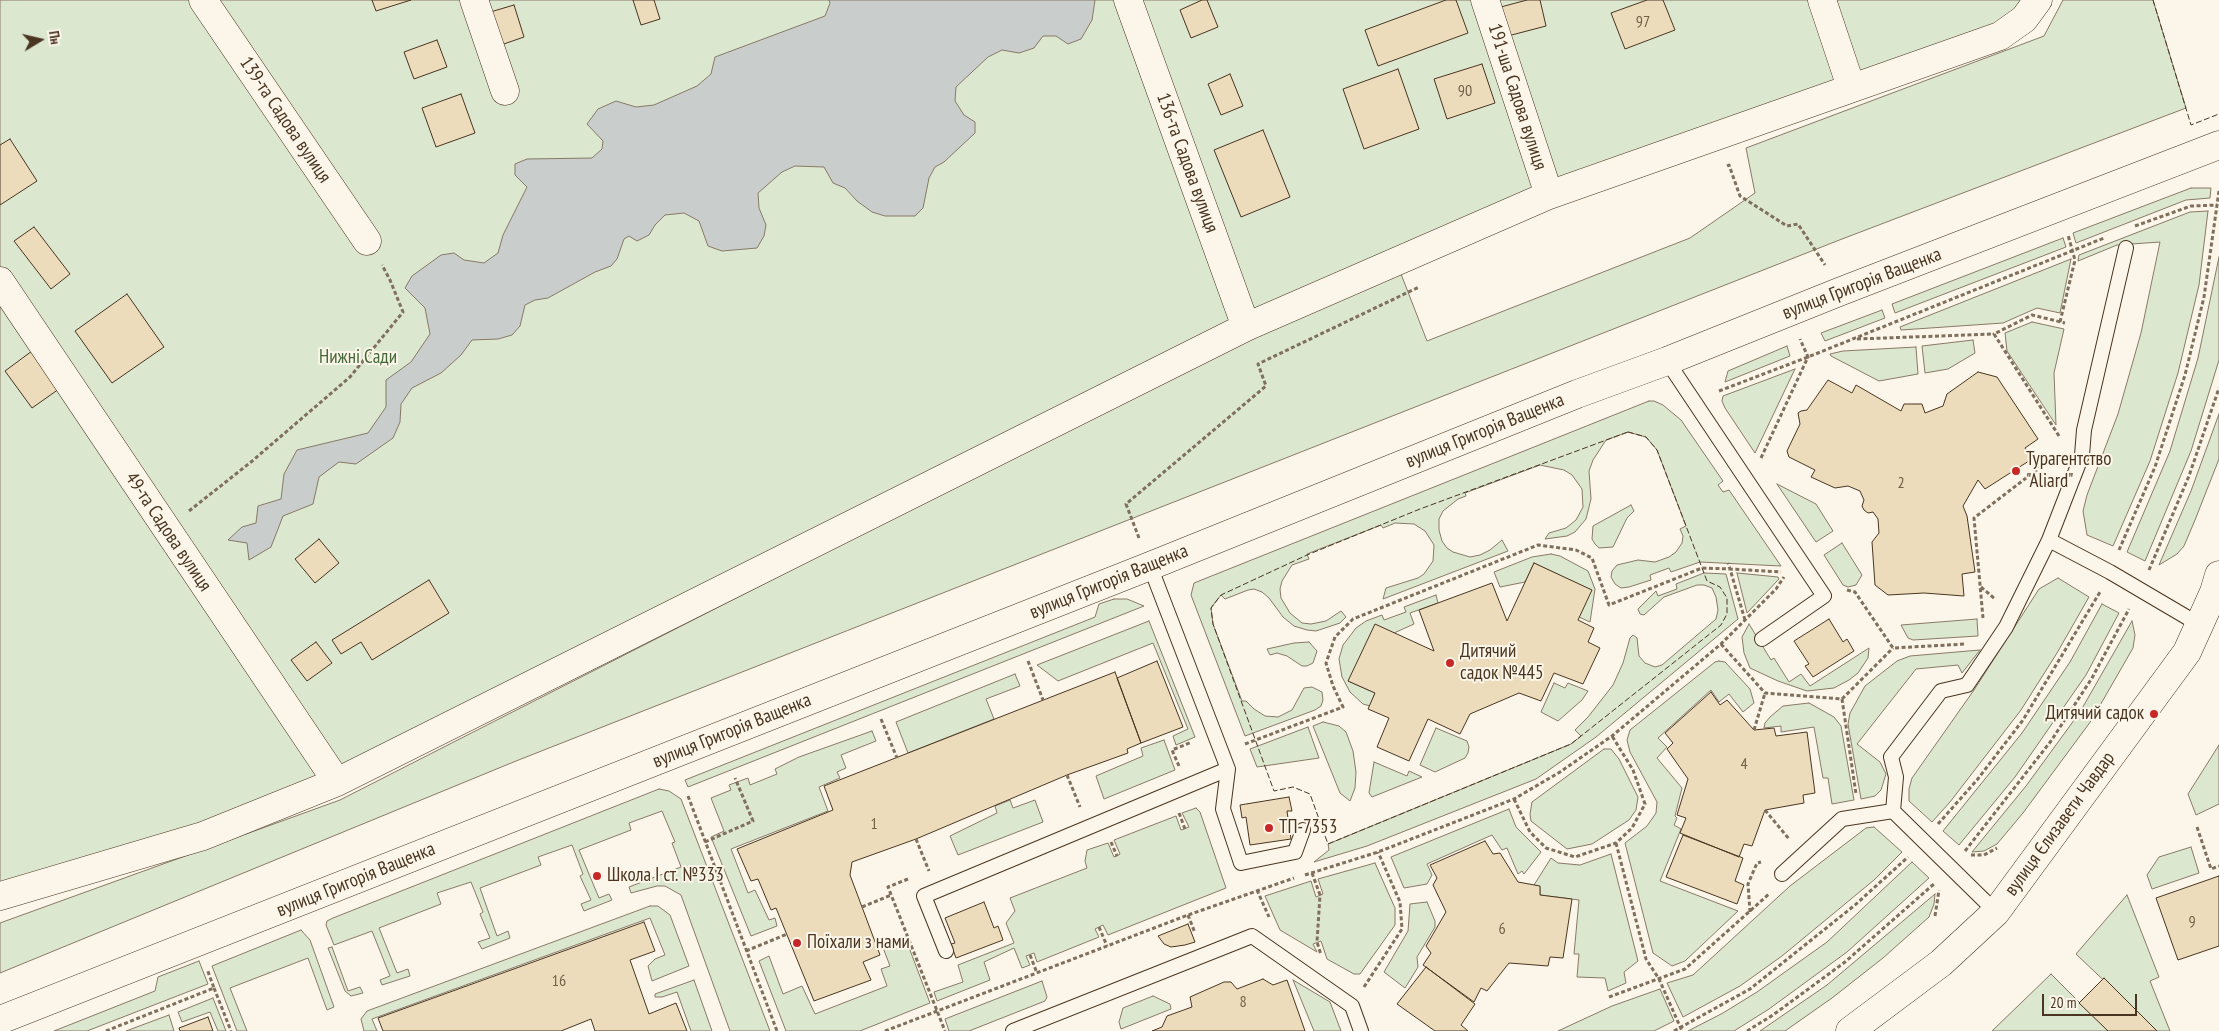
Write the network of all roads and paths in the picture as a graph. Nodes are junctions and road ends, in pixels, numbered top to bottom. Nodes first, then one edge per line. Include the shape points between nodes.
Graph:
1 (203, 0) edge
2 (474, 0) edge
3 (1128, 0) edge
4 (1485, 0) edge
5 (1822, 0) edge
6 (2038, 0) edge
7 (1851, 88) junction
8 (505, 91) dead end
9 (2219, 145) edge
10 (1720, 168) dead end
11 (1549, 195) junction
12 (2217, 205) dead end
13 (2065, 228) dead end
14 (2126, 229) dead end
15 (2109, 236) dead end
16 (367, 241) joint
17 (2126, 248) dead end
18 (2073, 250) junction
19 (0, 281) edge
20 (1425, 284) dead end
21 (1839, 292) junction
22 (1246, 327) junction
23 (1797, 334) dead end
24 (1994, 334) junction
25 (1854, 339) junction
26 (1808, 357) junction
27 (1667, 361) junction
28 (2219, 388) edge
29 (1719, 391) dead end
30 (2062, 439) dead end
31 (2060, 452) dead end
32 (1758, 464) dead end
33 (166, 529) junction
34 (2049, 540) junction
35 (1146, 557) junction
36 (1728, 563) dead end
37 (1730, 569) junction
38 (2217, 588) edge
39 (1843, 589) dead end
40 (2140, 590) junction
41 (1745, 620) junction
42 (1984, 620) dead end
43 (2200, 625) junction
44 (1762, 639) dead end
45 (1721, 644) junction
46 (1969, 644) dead end
47 (1893, 648) junction
48 (1028, 661) dead end
49 (1765, 693) junction
50 (1842, 699) junction
51 (1043, 700) dead end
52 (882, 720) dead end
53 (1754, 730) dead end
54 (1612, 736) junction
55 (1245, 744) dead end
56 (897, 758) dead end
57 (1228, 769) junction
58 (1067, 775) dead end
59 (735, 778) dead end
60 (337, 782) junction
61 (688, 796) dead end
62 (1514, 799) junction
63 (1857, 799) dead end
64 (1081, 810) dead end
65 (1178, 810) dead end
66 (1893, 811) junction
67 (2197, 827) dead end
68 (1185, 829) dead end
69 (1303, 830) dead end
70 (916, 839) dead end
71 (705, 842) junction
72 (1616, 843) junction
73 (1378, 852) junction
74 (2219, 866) edge
75 (1950, 867) junction
76 (929, 871) dead end
77 (1312, 873) junction
78 (1782, 874) dead end
79 (1771, 892) dead end
80 (891, 895) dead end
81 (0, 896) edge
82 (862, 907) dead end
83 (1996, 912) junction
84 (1099, 927) dead end
85 (787, 934) dead end
86 (1107, 946) junction
87 (746, 951) junction
88 (946, 951) dead end
89 (1030, 955) dead end
90 (1323, 961) dead end
91 (204, 964) dead end
92 (1038, 972) junction
93 (1659, 979) junction
94 (214, 988) junction
95 (1609, 997) dead end
96 (1352, 1006) junction
97 (0, 1020) edge
98 (106, 1031) edge
99 (231, 1031) edge
100 (777, 1031) edge
101 (885, 1031) edge
102 (1013, 1031) edge
103 (1361, 1031) edge
104 (1682, 1031) edge
105 (1747, 1031) edge
106 (1850, 1031) edge

1 - 16 street, 139-та Садова вулиця
2 - 8 street
3 - 22 street, 136-та Садова вулиця
4 - 11 street, 191-ша Садова вулиця
5 - 7 street
6 - 7 street via 2024,19 2000,36
7 - 11 street
9 - 21 street, вулиця Григорія Ващенка
10 - 21 path via 1729,165 1740,196 1787,226 1798,224
11 - 22 street
12 - 14 path via 2191,206
13 - 18 path
15 - 18 path
16 - 33 path via 390,280 402,312 350,377
17 - 34 lane via 2084,430 2082,455
18 - 24 path via 2075,260 2062,322 2032,315
18 - 25 path
19 - 33 street, 49-та Садова вулиця
20 - 35 path via 1258,364 1266,386 1126,504
21 - 27 street, вулиця Григорія Ващенка
22 - 60 street
23 - 26 path
24 - 25 path
24 - 30 path
25 - 26 path
26 - 29 path
26 - 32 path
27 - 35 street, вулиця Григорія Ващенка
27 - 44 lane via 1824,596
28 - 40 path via 2190,476
31 - 42 path via 1974,518
33 - 60 street, 49-та Садова вулиця
34 - 40 lane
34 - 66 lane via 2006,628 1967,685 1941,692 1891,758 1896,777
35 - 57 lane
35 - 97 street, вулиця Григорія Ващенка
36 - 37 path
37 - 41 path
37 - 41 path via 1786,572 1776,589
37 - 55 path via 1702,568 1609,604 1592,558 1576,550 1538,545 1353,619 1335,637 1326,663 1343,707
38 - 43 street, вулиця Єлизавети Чавдар
39 - 47 path via 1855,592
40 - 43 lane
40 - 75 path via 2092,678 2051,741
41 - 45 path
43 - 83 street, вулиця Єлизавети Чавдар via 2187,652
45 - 49 path
45 - 54 path
46 - 47 path
47 - 50 path
48 - 51 path
49 - 50 path
49 - 53 path
50 - 63 path
52 - 56 path
54 - 62 path
54 - 72 path via 1634,770 1645,804 1632,828
57 - 69 lane via 1223,809 1241,863 1295,852
57 - 88 lane via 924,896
58 - 64 path
59 - 71 path via 753,821
60 - 81 street via 203,836
61 - 71 path
62 - 72 path via 1530,832 1546,848 1575,858
62 - 73 path
65 - 68 path
66 - 75 lane
66 - 78 lane via 1842,819
67 - 74 path via 2211,869
70 - 76 path
71 - 87 path
72 - 93 path via 1646,959
73 - 77 path
73 - 96 path via 1400,902 1402,929
75 - 83 lane
75 - 105 path via 1845,962
77 - 86 path
77 - 90 path via 1320,895 1317,942
79 - 93 path via 1694,963
80 - 82 path
83 - 106 street, вулиця Єлизавети Чавдар via 1941,963
84 - 86 path
85 - 87 path
86 - 92 path
87 - 100 path
89 - 92 path
91 - 94 path
92 - 101 path
93 - 95 path
93 - 104 path
94 - 98 path
94 - 99 path
96 - 102 lane via 1252,936
96 - 103 lane

